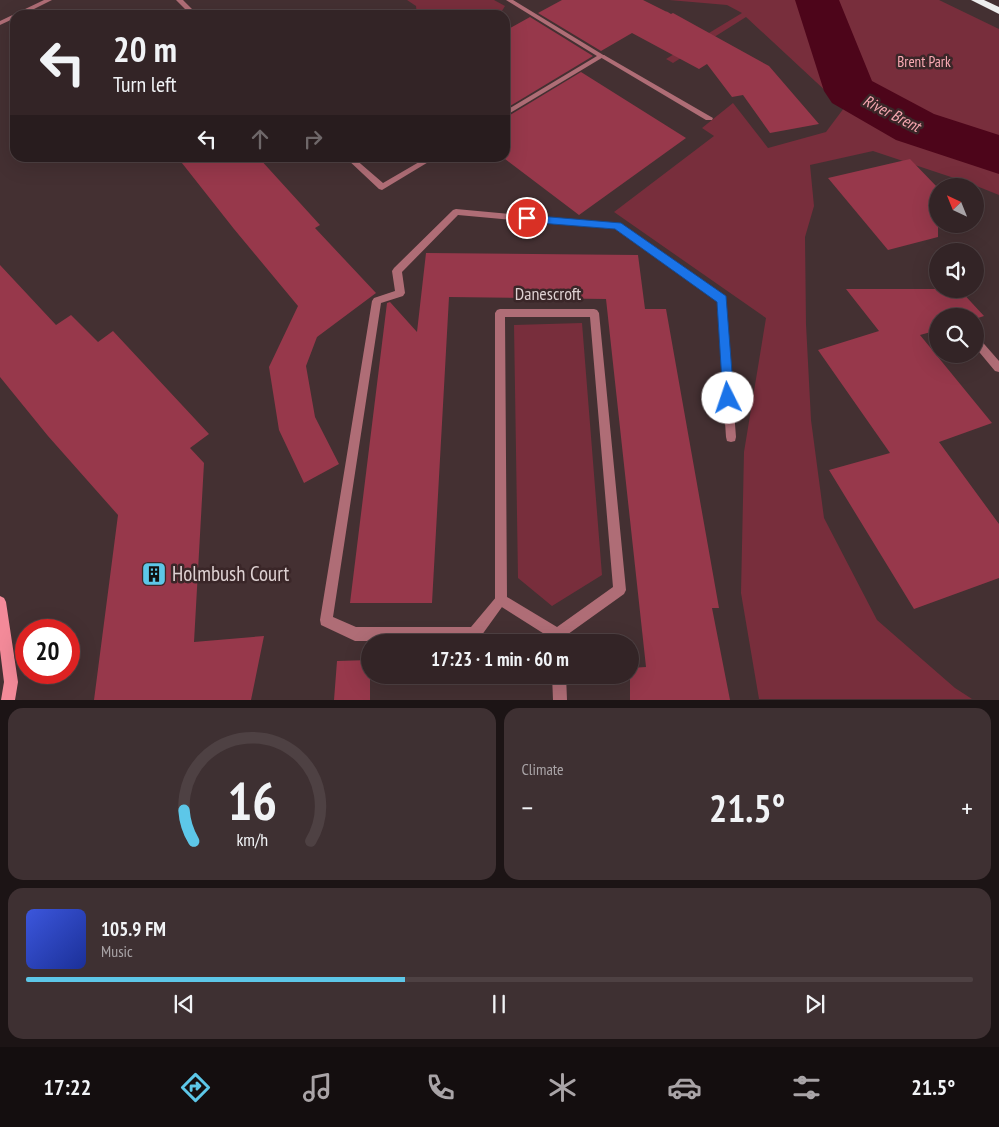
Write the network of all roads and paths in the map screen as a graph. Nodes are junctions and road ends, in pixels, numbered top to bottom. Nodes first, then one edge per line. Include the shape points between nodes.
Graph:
1 (49, 0) edge
2 (179, 0) edge
3 (509, 0) edge
4 (976, 0) edge
5 (28, 10) edge
6 (190, 10) edge
7 (999, 11) edge
8 (602, 56) junction
9 (510, 111) edge
10 (709, 118) dead end
11 (354, 162) edge
12 (424, 162) edge
13 (984, 350) edge
14 (999, 368) edge
15 (731, 437) dead end
16 (501, 600) junction
17 (0, 602) edge
18 (550, 634) edge
19 (563, 634) edge
20 (559, 684) edge
21 (8, 700) edge
22 (560, 700) edge

1 - 5 street
2 - 6 street
3 - 8 street
4 - 7 highway
8 - 9 street
8 - 10 street
11 - 12 street via 382,187
13 - 14 street
15 - 16 street via 722,300 617,226 456,212 397,271 400,293 377,301 326,620 355,634 474,634
16 - 18 street, Danescroft
16 - 19 street, Danescroft via 500,313 594,313 620,590
17 - 21 street via 11,682
20 - 22 street

